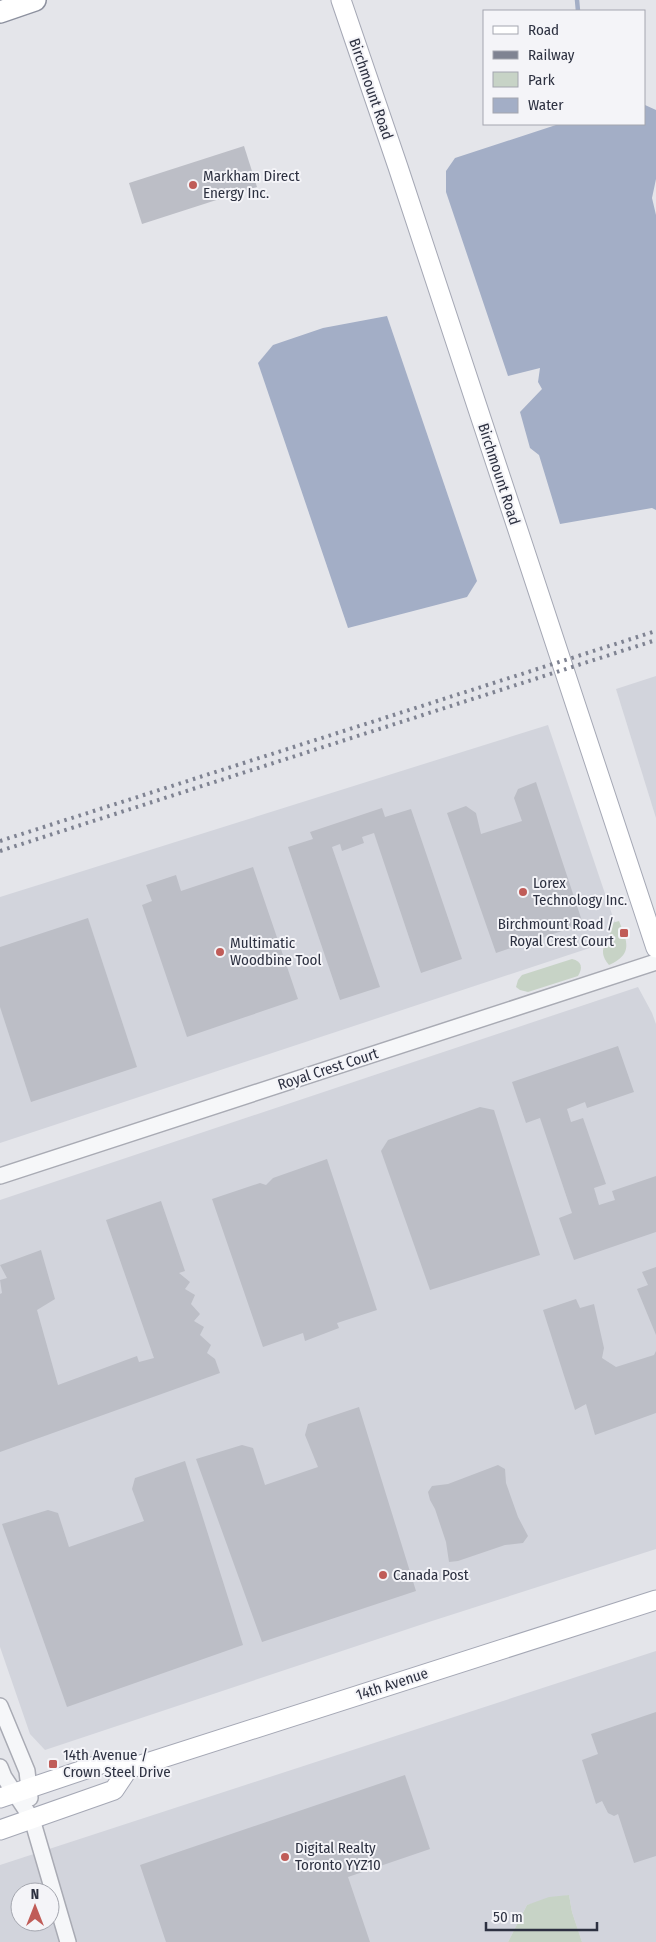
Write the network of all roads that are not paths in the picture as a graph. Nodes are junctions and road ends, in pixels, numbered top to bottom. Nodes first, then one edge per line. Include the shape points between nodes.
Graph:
1 (35, 0) edge
2 (341, 0) edge
3 (0, 12) edge
4 (656, 948) edge
5 (656, 962) edge
6 (0, 1176) edge
7 (656, 1600) edge
8 (0, 1706) edge
9 (0, 1766) edge
10 (128, 1769) junction
11 (14, 1793) edge
12 (32, 1820) junction
13 (0, 1830) edge
14 (68, 1942) edge

1 - 3 highway
2 - 4 main road, Birchmount Road
5 - 6 street, Royal Crest Court
7 - 10 main road, 14th Avenue
8 - 11 street via 27,1771
9 - 11 street
10 - 11 main road via 104,1763
10 - 12 main road via 114,1790
11 - 12 street
12 - 13 main road
12 - 14 street

